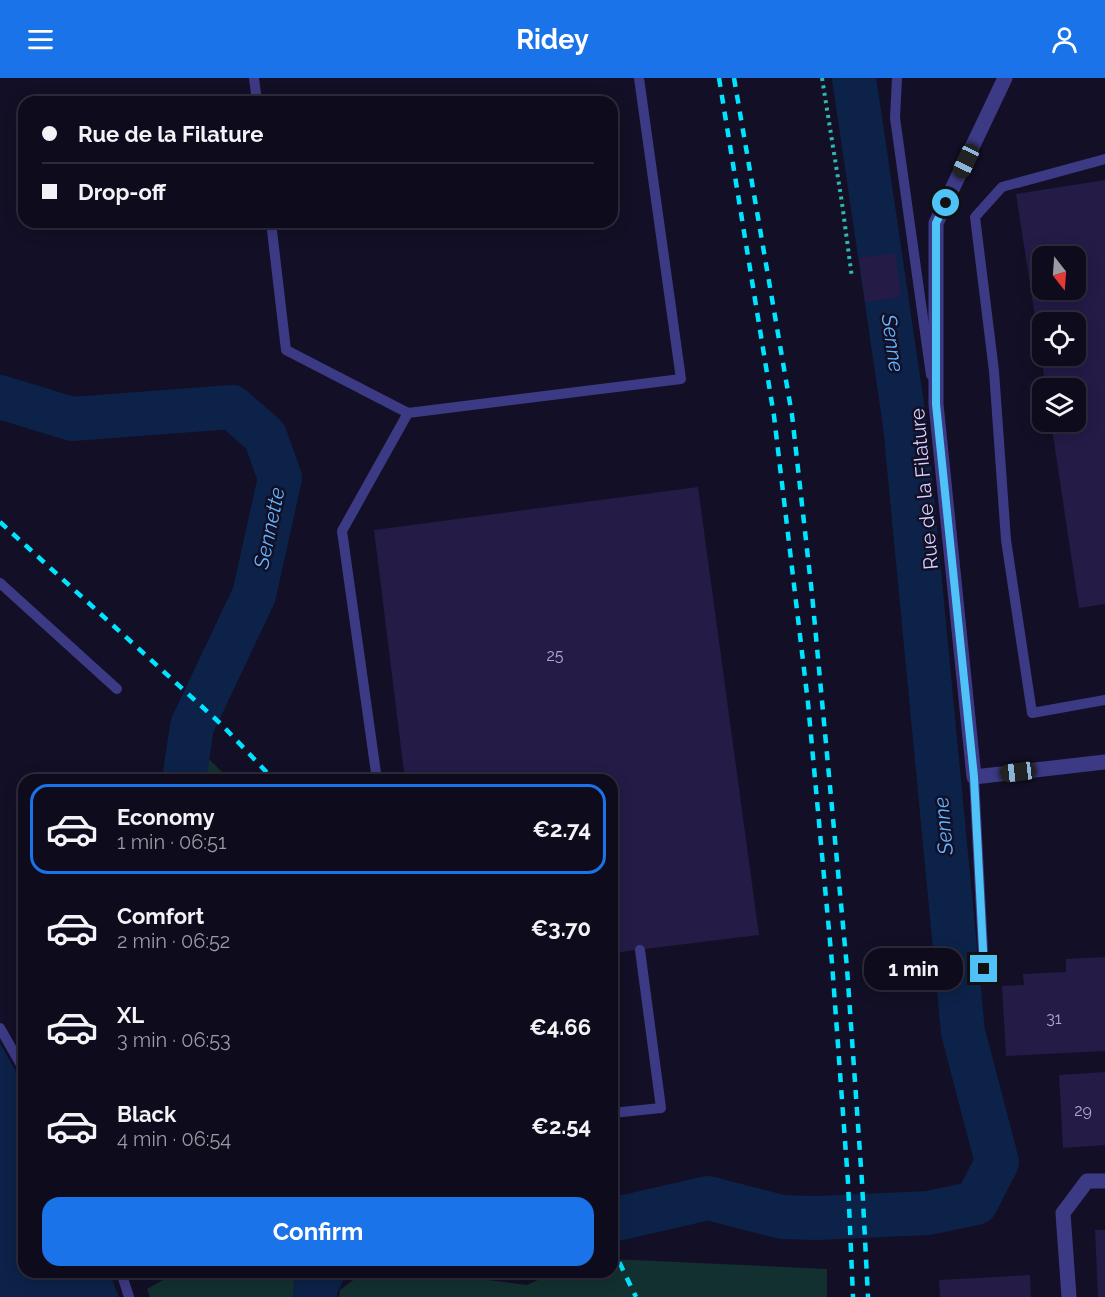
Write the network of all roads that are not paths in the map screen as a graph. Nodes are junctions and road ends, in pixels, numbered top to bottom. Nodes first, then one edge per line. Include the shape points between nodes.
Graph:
1 (254, 78) edge
2 (639, 78) edge
3 (897, 78) edge
4 (1005, 78) edge
5 (256, 96) edge
6 (1105, 159) edge
7 (272, 228) edge
8 (936, 404) junction
9 (408, 413) junction
10 (0, 583) edge
11 (117, 688) dead end
12 (1105, 700) edge
13 (1105, 762) edge
14 (376, 774) edge
15 (974, 777) junction
16 (640, 950) dead end
17 (984, 969) dead end
18 (0, 1028) edge
19 (18, 1060) edge
20 (618, 1112) edge
21 (1105, 1181) edge
22 (123, 1278) edge
23 (129, 1297) edge
24 (1068, 1297) edge

1 - 5 lane
2 - 9 lane via 681,380
3 - 8 lane via 895,118
4 - 8 street, Rue de la Filature via 936,223
6 - 12 lane via 1002,187 975,217 994,371 1006,540 1032,712
7 - 9 lane via 286,350
8 - 15 street, Rue de la Filature
9 - 14 lane via 342,531
10 - 11 lane
13 - 15 street
15 - 17 lane
16 - 20 lane via 661,1108
18 - 19 lane
21 - 24 street via 1087,1182 1063,1213
22 - 23 lane

